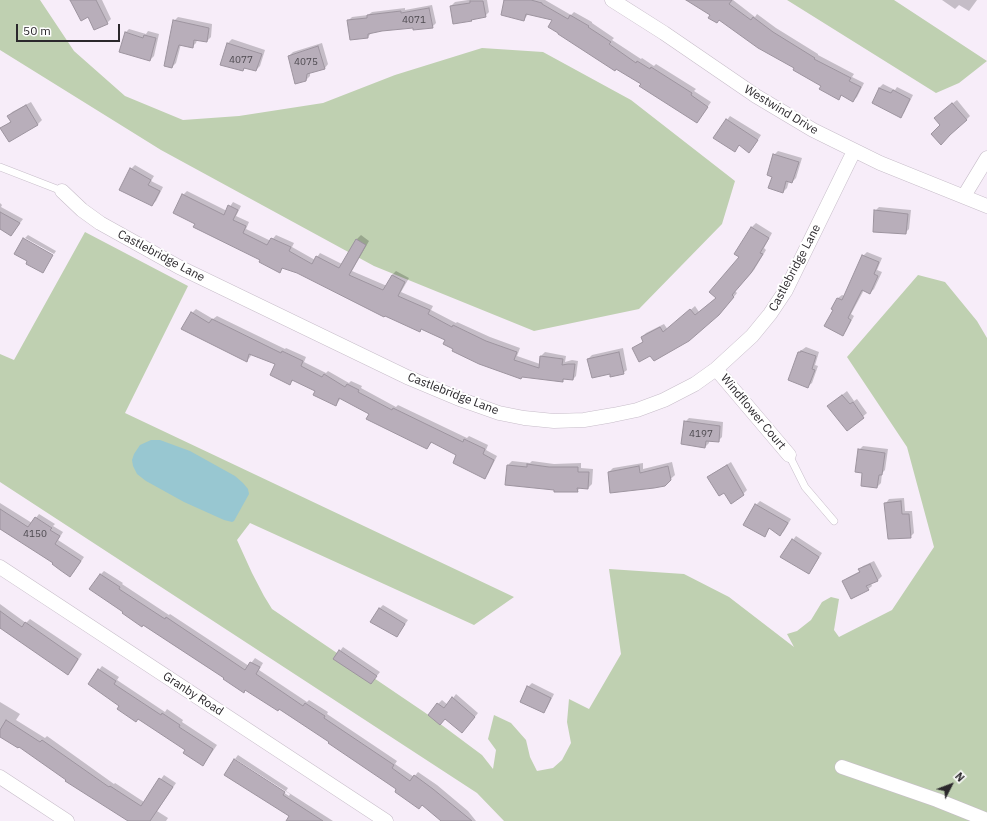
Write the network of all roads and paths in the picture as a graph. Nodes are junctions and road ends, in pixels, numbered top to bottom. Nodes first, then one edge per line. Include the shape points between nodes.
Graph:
1 (612, 0) edge
2 (854, 151) junction
3 (987, 158) edge
4 (0, 167) edge
5 (62, 191) joint
6 (964, 196) junction
7 (987, 206) edge
8 (716, 369) junction
9 (789, 455) joint
10 (834, 521) dead end
11 (0, 567) edge
12 (842, 767) dead end
13 (0, 777) edge
14 (987, 820) edge
15 (67, 821) edge
16 (386, 821) edge

1 - 2 street, Westwind Drive via 762,100
2 - 6 street, Westwind Drive
2 - 8 street, Castlebridge Lane via 786,290 752,336
3 - 6 street
4 - 5 lane
5 - 8 street, Castlebridge Lane via 100,223 179,267 407,377 499,413 554,420 584,420 613,416 664,400 695,384
6 - 7 street, Westwind Drive
8 - 9 street, Windflower Court
9 - 10 lane via 806,487
11 - 16 street, Granby Road
12 - 14 street
13 - 15 street

